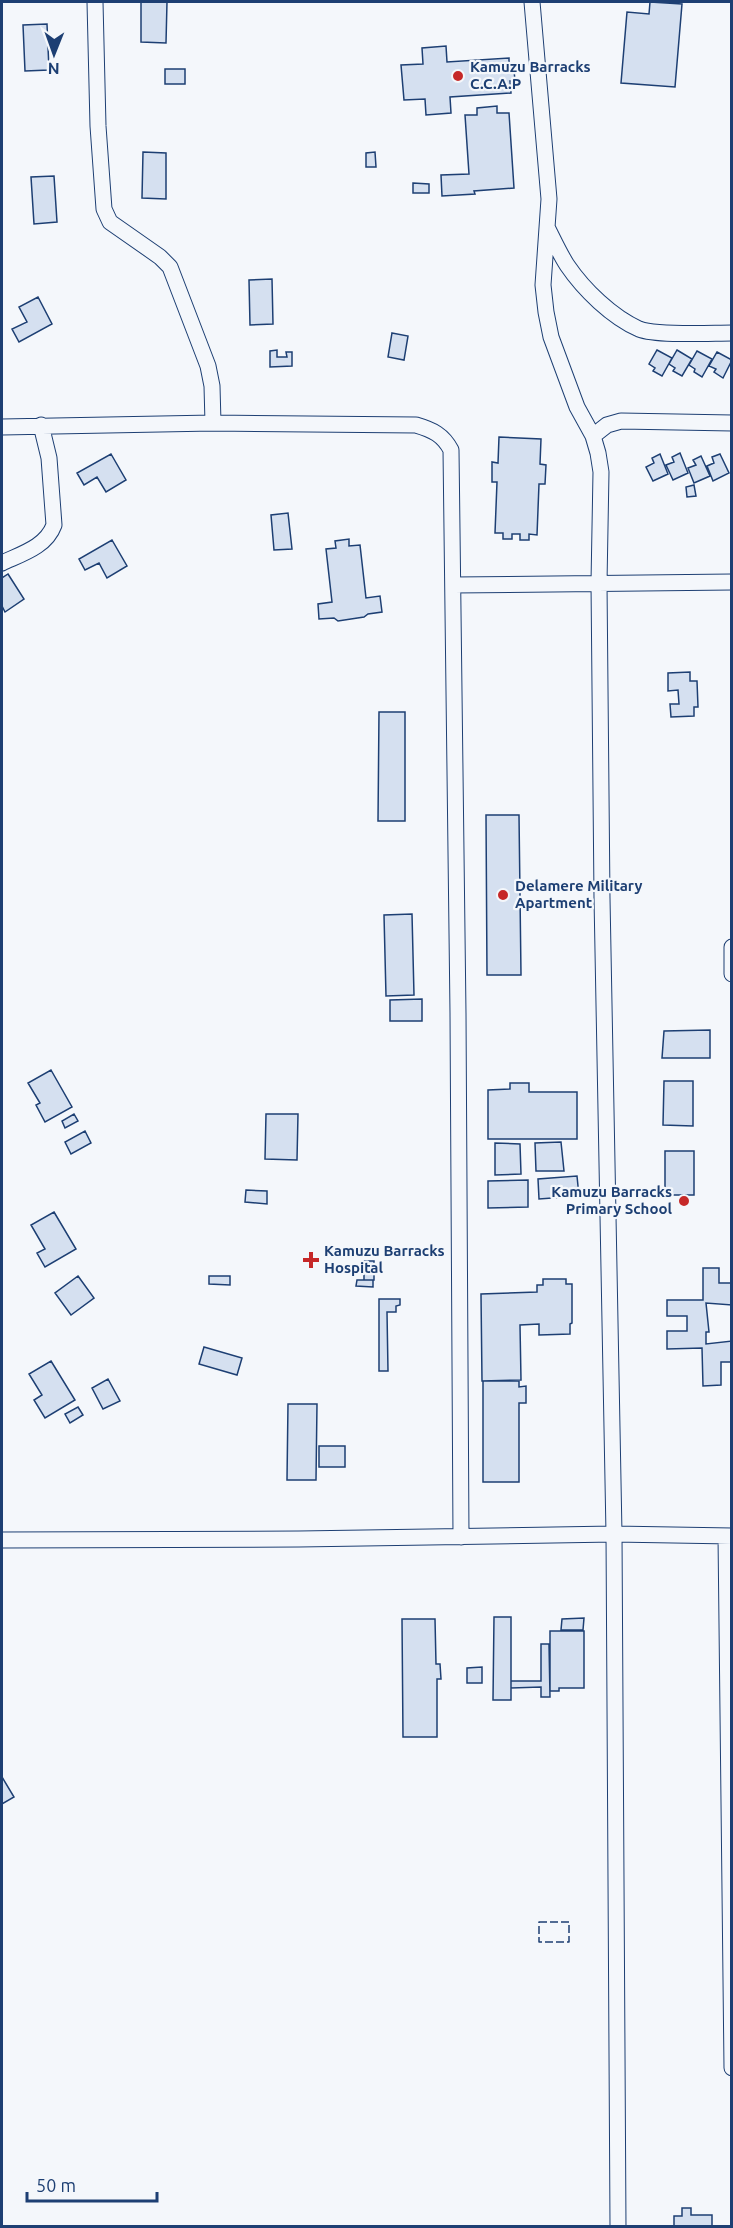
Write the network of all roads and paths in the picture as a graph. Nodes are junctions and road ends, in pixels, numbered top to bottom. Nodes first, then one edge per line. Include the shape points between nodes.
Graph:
1 (95, 2) edge
2 (532, 2) edge
3 (548, 229) junction
4 (732, 333) edge
5 (213, 423) junction
6 (732, 423) edge
7 (41, 425) junction
8 (2, 427) edge
9 (593, 436) junction
10 (2, 563) edge
11 (732, 582) edge
12 (599, 583) junction
13 (453, 585) junction
14 (732, 947) edge
15 (732, 974) edge
16 (614, 1533) junction
17 (729, 1536) edge
18 (461, 1537) junction
19 (2, 1540) edge
20 (732, 2068) edge
21 (618, 2226) edge

1 - 5 street via 104,209 110,222 170,267 208,366
2 - 3 street via 549,199
3 - 4 street via 568,266 591,294 640,329
3 - 9 street via 543,285 551,337 577,408
5 - 7 street
5 - 13 street via 416,424 444,438 451,450
6 - 9 street via 621,421 607,425
7 - 8 street
7 - 10 street via 49,458 54,525 43,543
9 - 12 street via 601,472
11 - 12 street
12 - 13 street
12 - 16 street
13 - 18 street
14 - 15 street
16 - 17 street
16 - 18 street
16 - 21 street
17 - 20 street
18 - 19 street

